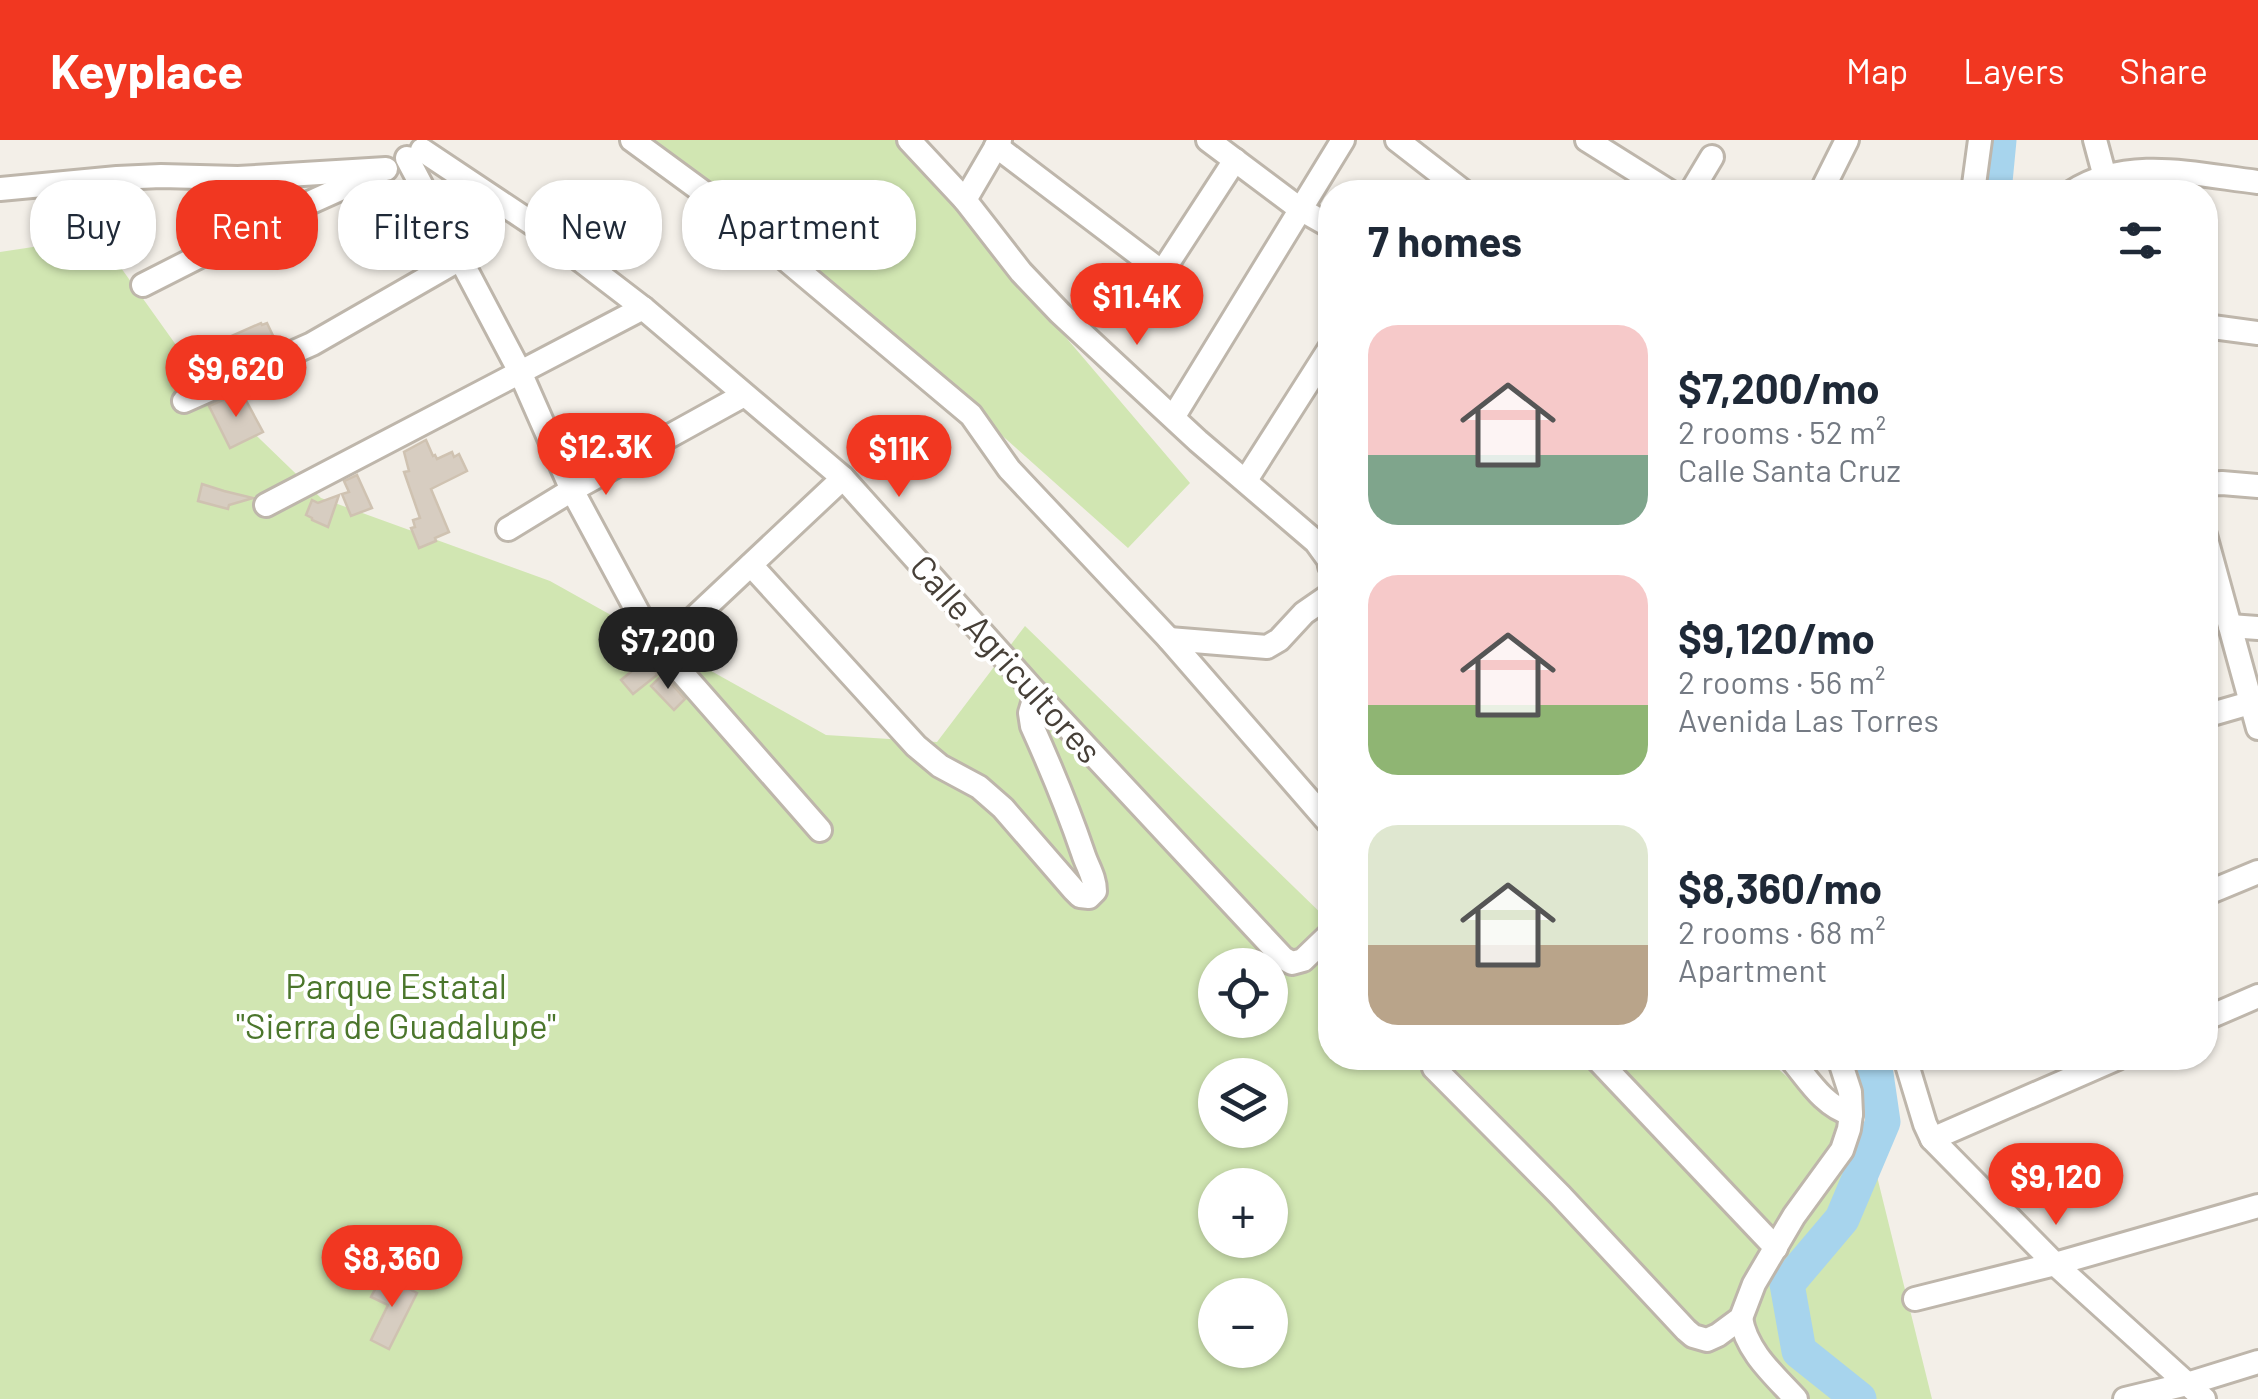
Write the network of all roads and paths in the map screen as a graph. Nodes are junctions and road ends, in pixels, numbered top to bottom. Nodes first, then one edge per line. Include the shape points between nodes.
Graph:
1 (632, 140) edge
2 (909, 140) edge
3 (1208, 140) edge
4 (1343, 140) edge
5 (1397, 140) edge
6 (1587, 140) edge
7 (1847, 140) edge
8 (1980, 140) edge
9 (2096, 140) edge
10 (998, 143) edge
11 (1617, 148) edge
12 (424, 149) edge
13 (1712, 157) dead end
14 (1235, 160) junction
15 (386, 168) junction
16 (434, 180) edge
17 (1318, 180) edge
18 (1318, 180) edge
19 (1449, 180) edge
20 (1656, 180) edge
21 (1698, 180) edge
22 (1828, 180) edge
23 (1975, 180) edge
24 (2106, 180) edge
25 (2115, 180) edge
26 (2258, 182) edge
27 (0, 189) edge
28 (965, 200) junction
29 (1300, 209) junction
30 (1318, 219) edge
31 (441, 270) edge
32 (466, 270) edge
33 (1162, 272) junction
34 (144, 285) dead end
35 (642, 308) junction
36 (1138, 309) dead end
37 (2218, 327) edge
38 (2258, 332) edge
39 (1318, 367) edge
40 (520, 372) junction
41 (744, 395) junction
42 (184, 401) dead end
43 (1174, 416) junction
44 (843, 478) junction
45 (1246, 480) junction
46 (2218, 482) edge
47 (2258, 486) edge
48 (572, 490) junction
49 (266, 505) dead end
50 (508, 528) dead end
51 (1318, 545) edge
52 (751, 565) junction
53 (2218, 589) edge
54 (1318, 603) edge
55 (2230, 626) junction
56 (2258, 628) edge
57 (1169, 640) junction
58 (661, 649) junction
59 (1036, 693) junction
60 (2250, 703) junction
61 (2218, 712) edge
62 (2258, 728) edge
63 (1318, 810) edge
64 (820, 830) dead end
65 (2258, 872) edge
66 (2218, 889) edge
67 (1318, 946) edge
68 (2258, 996) edge
69 (2218, 1013) edge
70 (1436, 1070) edge
71 (1607, 1070) edge
72 (1800, 1070) edge
73 (1843, 1070) edge
74 (1908, 1070) edge
75 (2090, 1070) edge
76 (1851, 1114) junction
77 (1932, 1139) junction
78 (2258, 1206) edge
79 (1776, 1248) junction
80 (2055, 1264) junction
81 (1915, 1298) dead end
82 (1741, 1318) junction
83 (2258, 1362) edge
84 (2195, 1391) edge
85 (1796, 1399) edge
86 (2125, 1399) edge

1 - 57 street via 722,206 971,415 1010,469
2 - 28 street
3 - 14 street
4 - 17 street
5 - 19 street
6 - 11 street
7 - 22 street
8 - 23 street
9 - 24 street
10 - 28 street
10 - 33 street
11 - 20 street
12 - 15 street
12 - 16 street
12 - 35 street, Calle Agricultores
13 - 21 street
14 - 29 street
14 - 33 street
15 - 27 street
15 - 34 street
18 - 29 street
25 - 26 street via 2132,171 2157,171
28 - 43 street via 1020,272
29 - 30 street
29 - 43 street
31 - 42 street via 312,344
32 - 40 street
33 - 36 street
35 - 40 street
35 - 41 street, Calle Agricultores
37 - 38 street
39 - 45 street
40 - 48 street
40 - 49 street
41 - 44 street, Calle Agricultores
41 - 48 street
43 - 45 street
44 - 52 street
44 - 59 street, Calle Agricultores
45 - 51 street
46 - 47 street
48 - 50 street
48 - 58 street
52 - 58 street
52 - 59 street via 916,746 979,787 1074,890 1089,897 1094,878 1032,726
53 - 55 street
54 - 57 street via 1267,647
55 - 56 street
55 - 60 street
57 - 63 street
58 - 64 street
59 - 67 street, Calle Agricultores via 1270,944 1292,963
60 - 61 street
60 - 62 street
65 - 66 street
68 - 69 street
70 - 82 street via 1686,1330 1713,1338
71 - 79 street
72 - 76 street via 1829,1104
73 - 76 street
74 - 77 street
75 - 77 street
76 - 79 street via 1842,1150
77 - 80 street
78 - 80 street
79 - 82 street
80 - 81 street
80 - 84 street
82 - 85 street via 1755,1351
83 - 84 street
84 - 86 street

